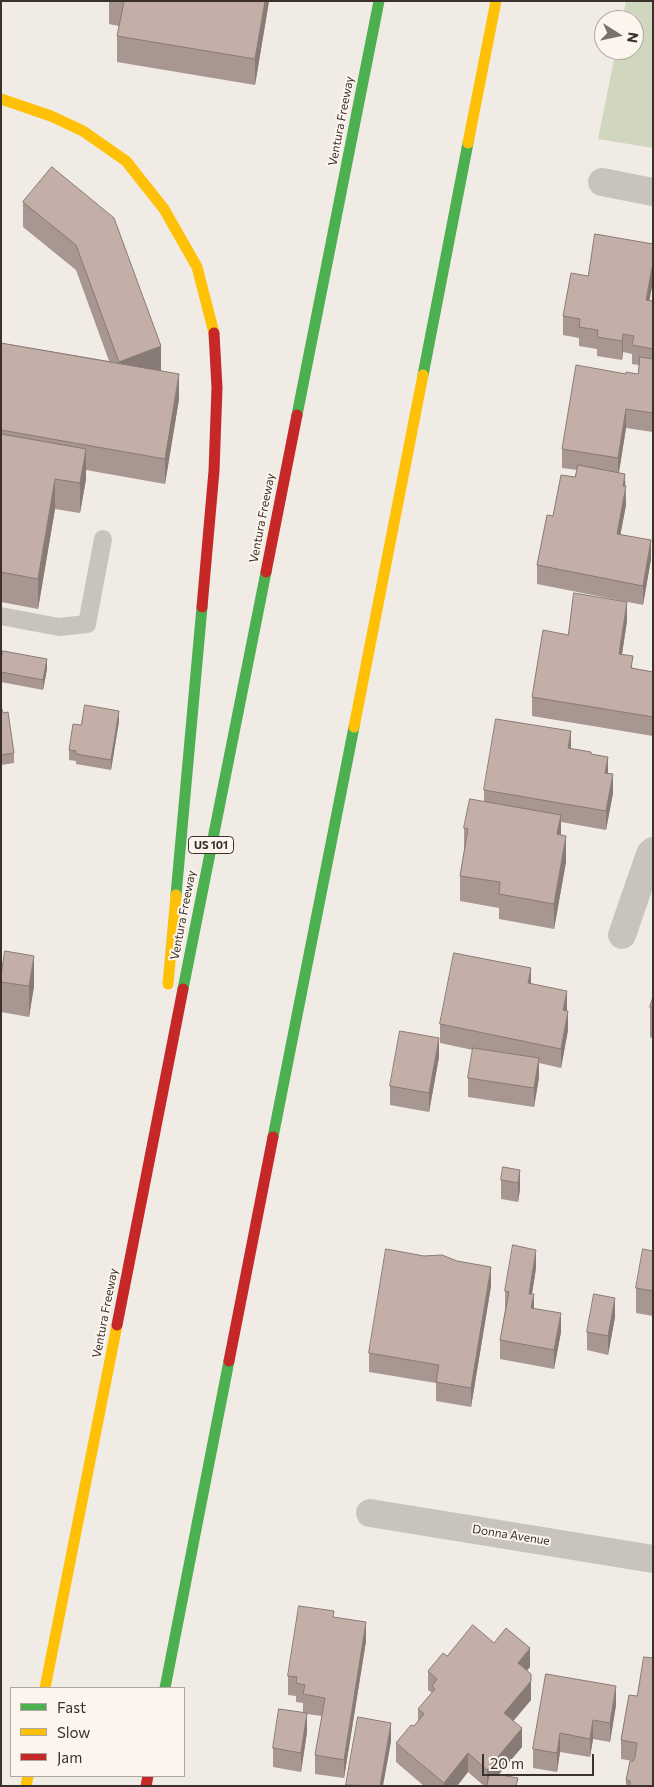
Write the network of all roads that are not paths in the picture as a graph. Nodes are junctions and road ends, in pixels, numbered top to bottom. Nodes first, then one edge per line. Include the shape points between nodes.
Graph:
1 (379, 1) edge
2 (496, 1) edge
3 (1, 99) edge
4 (602, 182) dead end
5 (653, 192) edge
6 (103, 539) dead end
7 (1, 616) edge
8 (653, 851) edge
9 (622, 935) dead end
10 (167, 998) dead end
11 (164, 1028) dead end
12 (155, 1127) junction
13 (370, 1512) dead end
14 (653, 1558) edge
15 (45, 1687) edge
16 (165, 1687) edge

1 - 12 highway, Ventura Freeway / US 101
2 - 16 highway
3 - 10 highway via 83,131 126,161 164,209 198,267 214,331 218,388 214,471
4 - 5 street
6 - 7 lane via 87,624 59,627
8 - 9 street
11 - 12 highway
12 - 15 highway, Ventura Freeway / US 101
13 - 14 street, Donna Avenue

